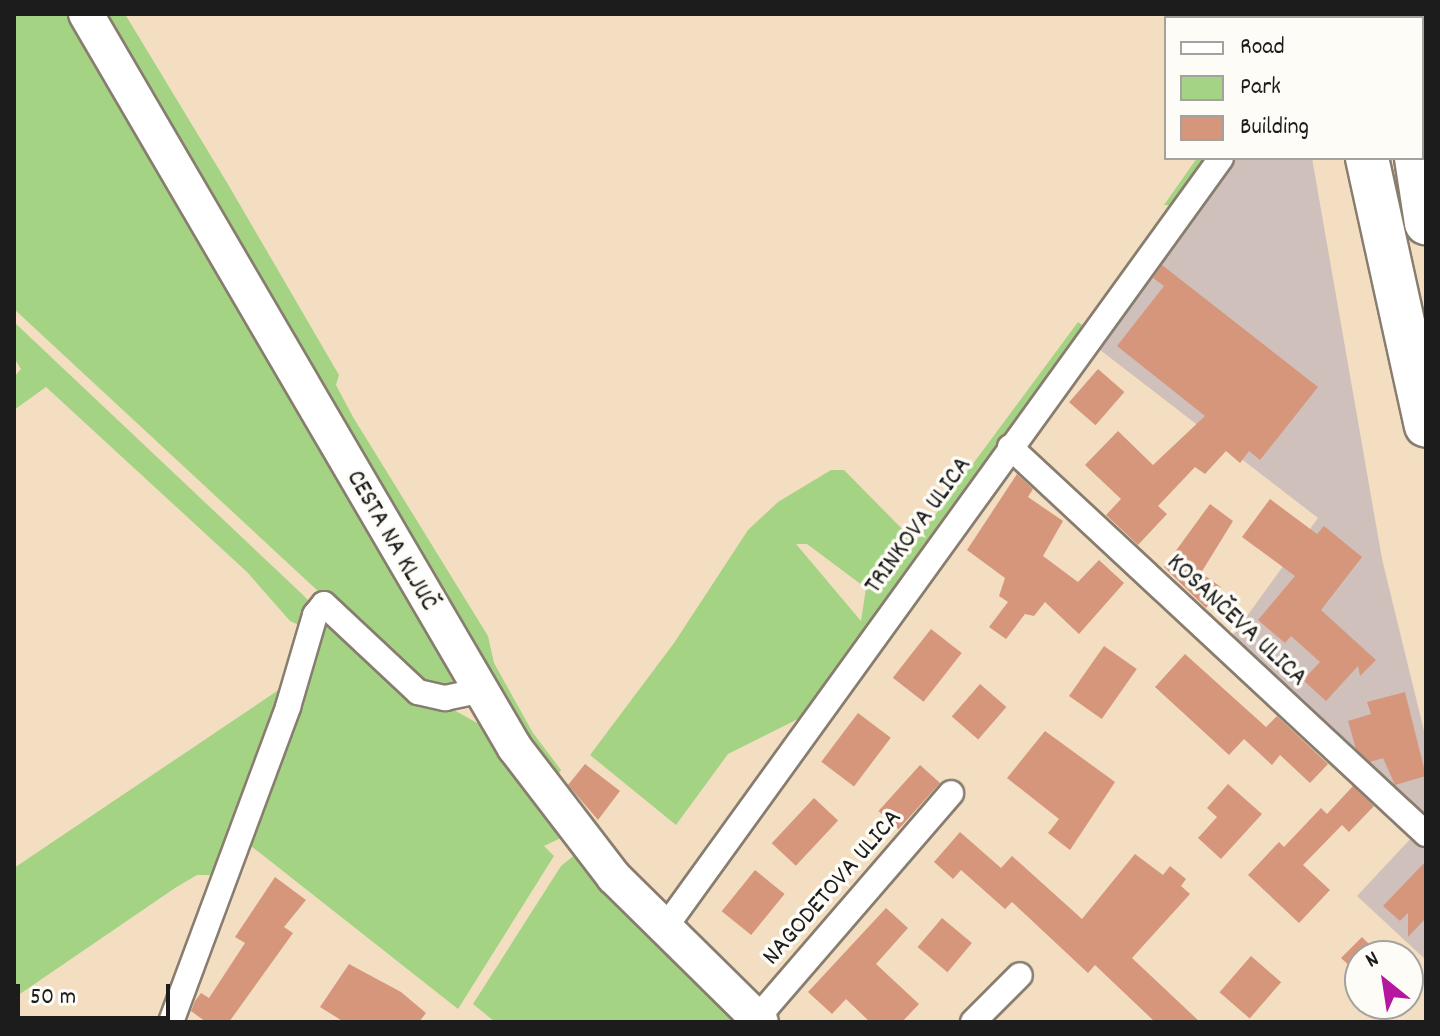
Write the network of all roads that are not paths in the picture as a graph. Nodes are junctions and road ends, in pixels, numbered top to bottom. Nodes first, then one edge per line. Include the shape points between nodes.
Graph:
1 (86, 14) edge
2 (1220, 160) edge
3 (1367, 160) edge
4 (1416, 160) edge
5 (1426, 223) edge
6 (1426, 426) edge
7 (1010, 447) junction
8 (478, 691) junction
9 (951, 793) dead end
10 (1426, 834) edge
11 (664, 929) junction
12 (1020, 975) dead end
13 (759, 1020) edge
14 (171, 1022) edge
15 (973, 1022) edge

1 - 8 street, CESTA NA KLJUČ
2 - 7 street, TRINKOVA ULICA
3 - 6 highway
4 - 5 highway
7 - 10 street, KOSANČEVA ULICA
7 - 11 street, TRINKOVA ULICA
8 - 11 street, CESTA NA KLJUČ via 579,835
8 - 14 street via 445,698 418,692 324,604 315,615
9 - 13 street, NAGODETOVA ULICA
11 - 13 street, CESTA NA KLJUČ
12 - 15 street

